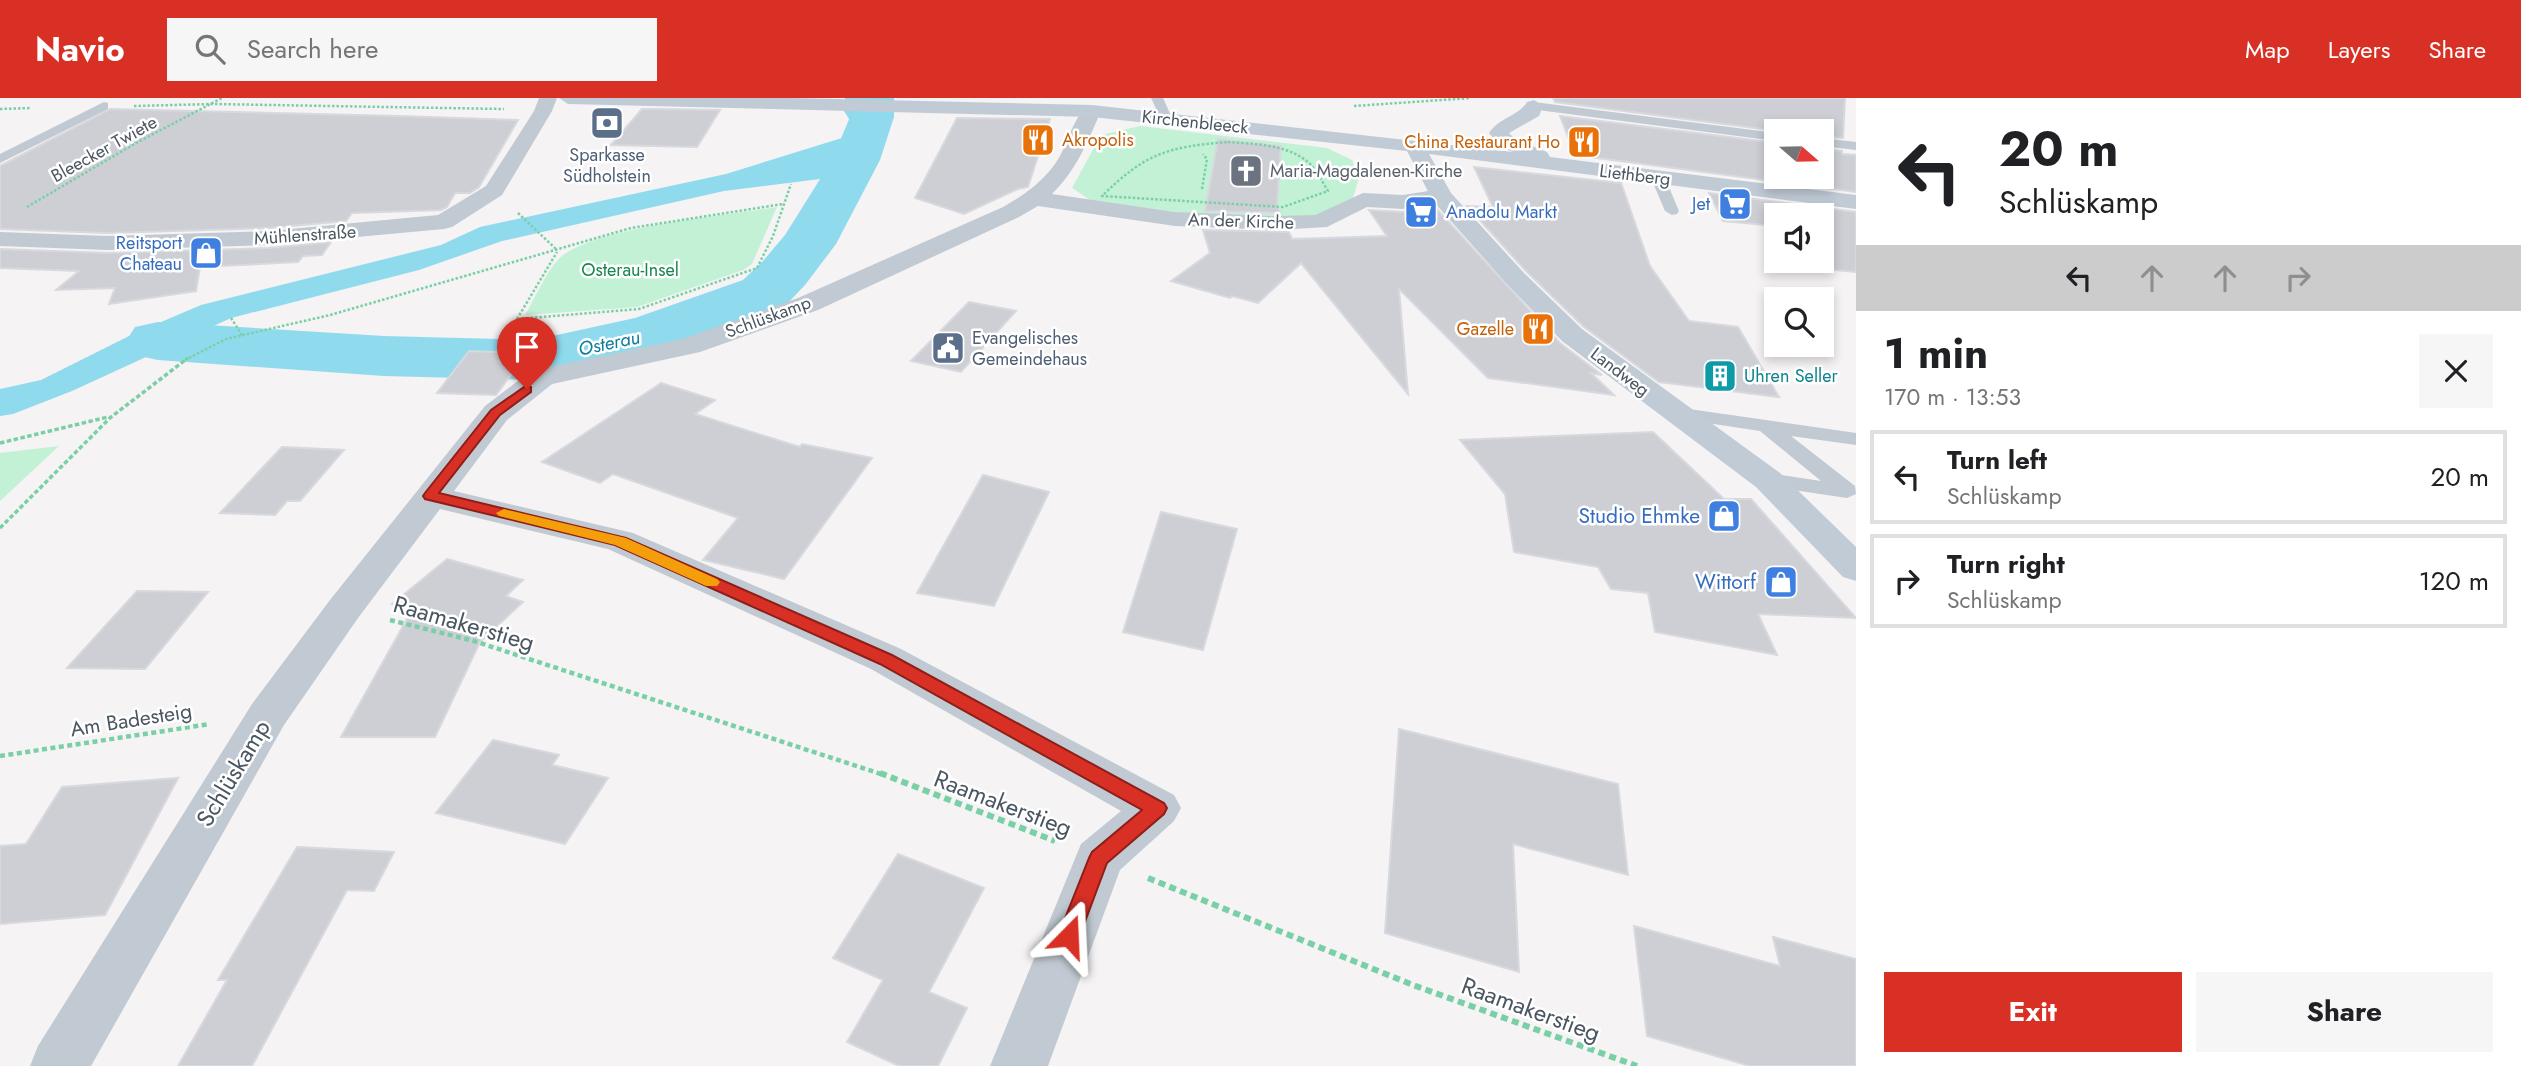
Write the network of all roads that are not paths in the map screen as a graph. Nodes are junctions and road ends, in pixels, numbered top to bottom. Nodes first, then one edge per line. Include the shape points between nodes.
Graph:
1 (568, 98) edge
2 (1157, 98) edge
3 (929, 101) edge
4 (1541, 102) edge
5 (545, 105) edge
6 (104, 106) road end
7 (1092, 111) junction
8 (1166, 118) junction
9 (1484, 126) dead end
10 (1461, 134) dead end
11 (1764, 135) edge
12 (1834, 143) edge
13 (1413, 146) junction
14 (1856, 146) edge
15 (0, 159) edge
16 (1589, 169) junction
17 (1658, 178) junction
18 (1441, 196) junction
19 (1037, 199) junction
20 (1856, 202) edge
21 (1672, 211) dead end
22 (0, 239) edge
23 (1675, 413) junction
24 (1766, 426) junction
25 (1856, 439) edge
26 (1768, 480) junction
27 (1852, 491) edge
28 (430, 496) junction
29 (1856, 569) edge
30 (59, 1066) edge
31 (1019, 1066) edge

1 - 3 street, Kirchenbleeck
2 - 8 lane
3 - 7 street, Kirchenbleeck
4 - 9 street
4 - 11 lane
4 - 16 street via 1499,133 1508,143 1534,154
5 - 22 street, Mühlenstraße via 494,190 444,222 269,238 107,243
6 - 15 lane
7 - 8 street, Kirchenbleeck
7 - 19 street, Schlüskamp via 1068,164
8 - 13 street, Kirchenbleeck
10 - 13 street
12 - 14 lane
13 - 16 street, Liethberg
13 - 18 street, Landweg
16 - 17 street, Liethberg
17 - 20 street, Liethberg
17 - 21 lane
18 - 19 street, An der Kirche via 1403,202 1363,200 1319,222 1277,223 1175,219
18 - 23 street, Landweg via 1572,335
19 - 28 street, Schlüskamp via 808,304 690,346 542,377 496,413
23 - 24 lane
23 - 26 street, Landweg
24 - 25 lane
24 - 27 lane
26 - 27 lane
26 - 29 street, Landweg
28 - 30 street, Schlüskamp via 268,715
28 - 31 street via 620,541 886,659 1157,808 1099,858

